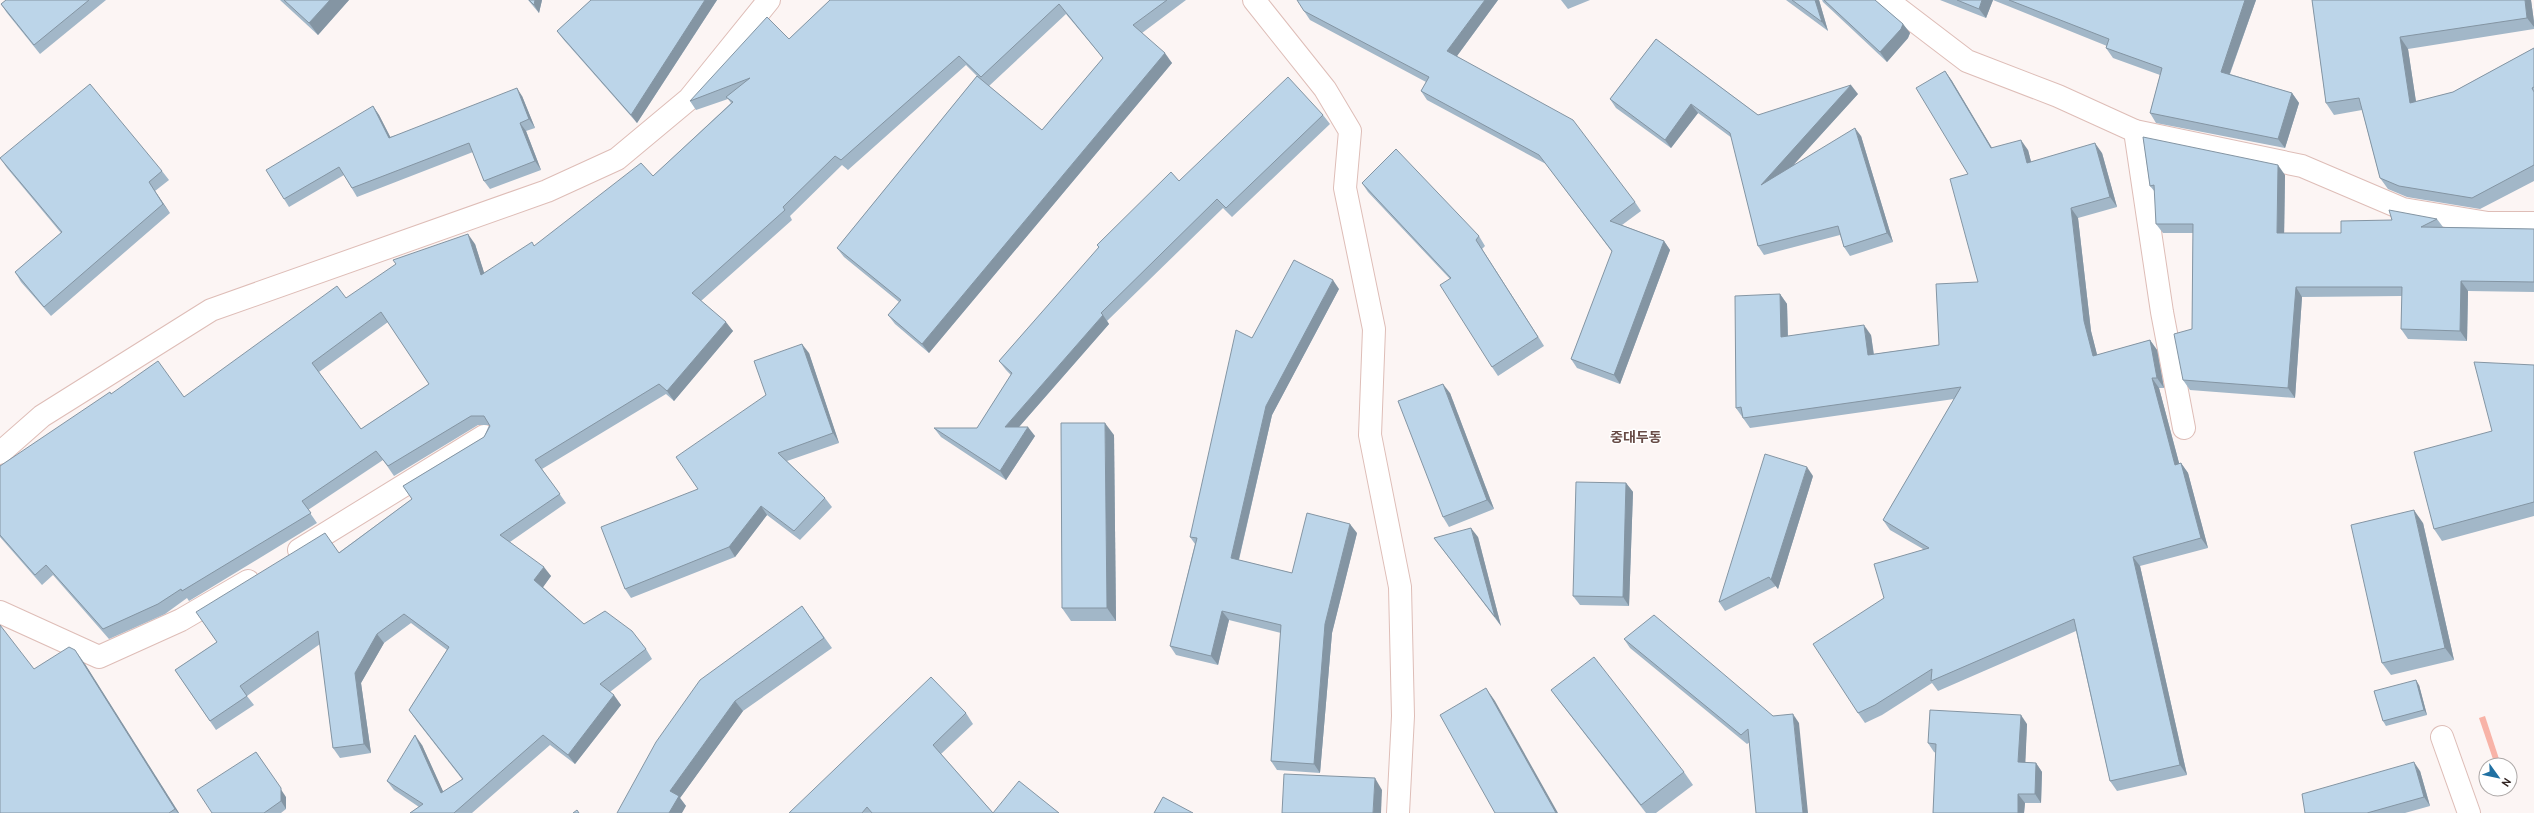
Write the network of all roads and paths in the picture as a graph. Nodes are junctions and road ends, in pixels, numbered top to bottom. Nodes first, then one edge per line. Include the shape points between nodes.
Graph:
1 (769, 0) edge
2 (1254, 0) edge
3 (1887, 0) edge
4 (2135, 131) junction
5 (2534, 223) edge
6 (2184, 428) dead end
7 (484, 436) edge
8 (0, 453) edge
9 (285, 559) edge
10 (265, 570) edge
11 (0, 612) edge
12 (2442, 737) dead end
13 (1398, 813) edge
14 (2469, 813) edge

1 - 8 street via 689,99 617,159 547,191 211,310 42,416
2 - 13 street via 1325,89 1350,131 1345,188 1374,329 1370,435 1400,587 1403,716
3 - 4 street via 1967,61 2058,96
4 - 5 street via 2302,166 2403,209 2488,223
4 - 6 street via 2162,312
7 - 9 street
10 - 11 street via 181,620 99,657
12 - 14 street

